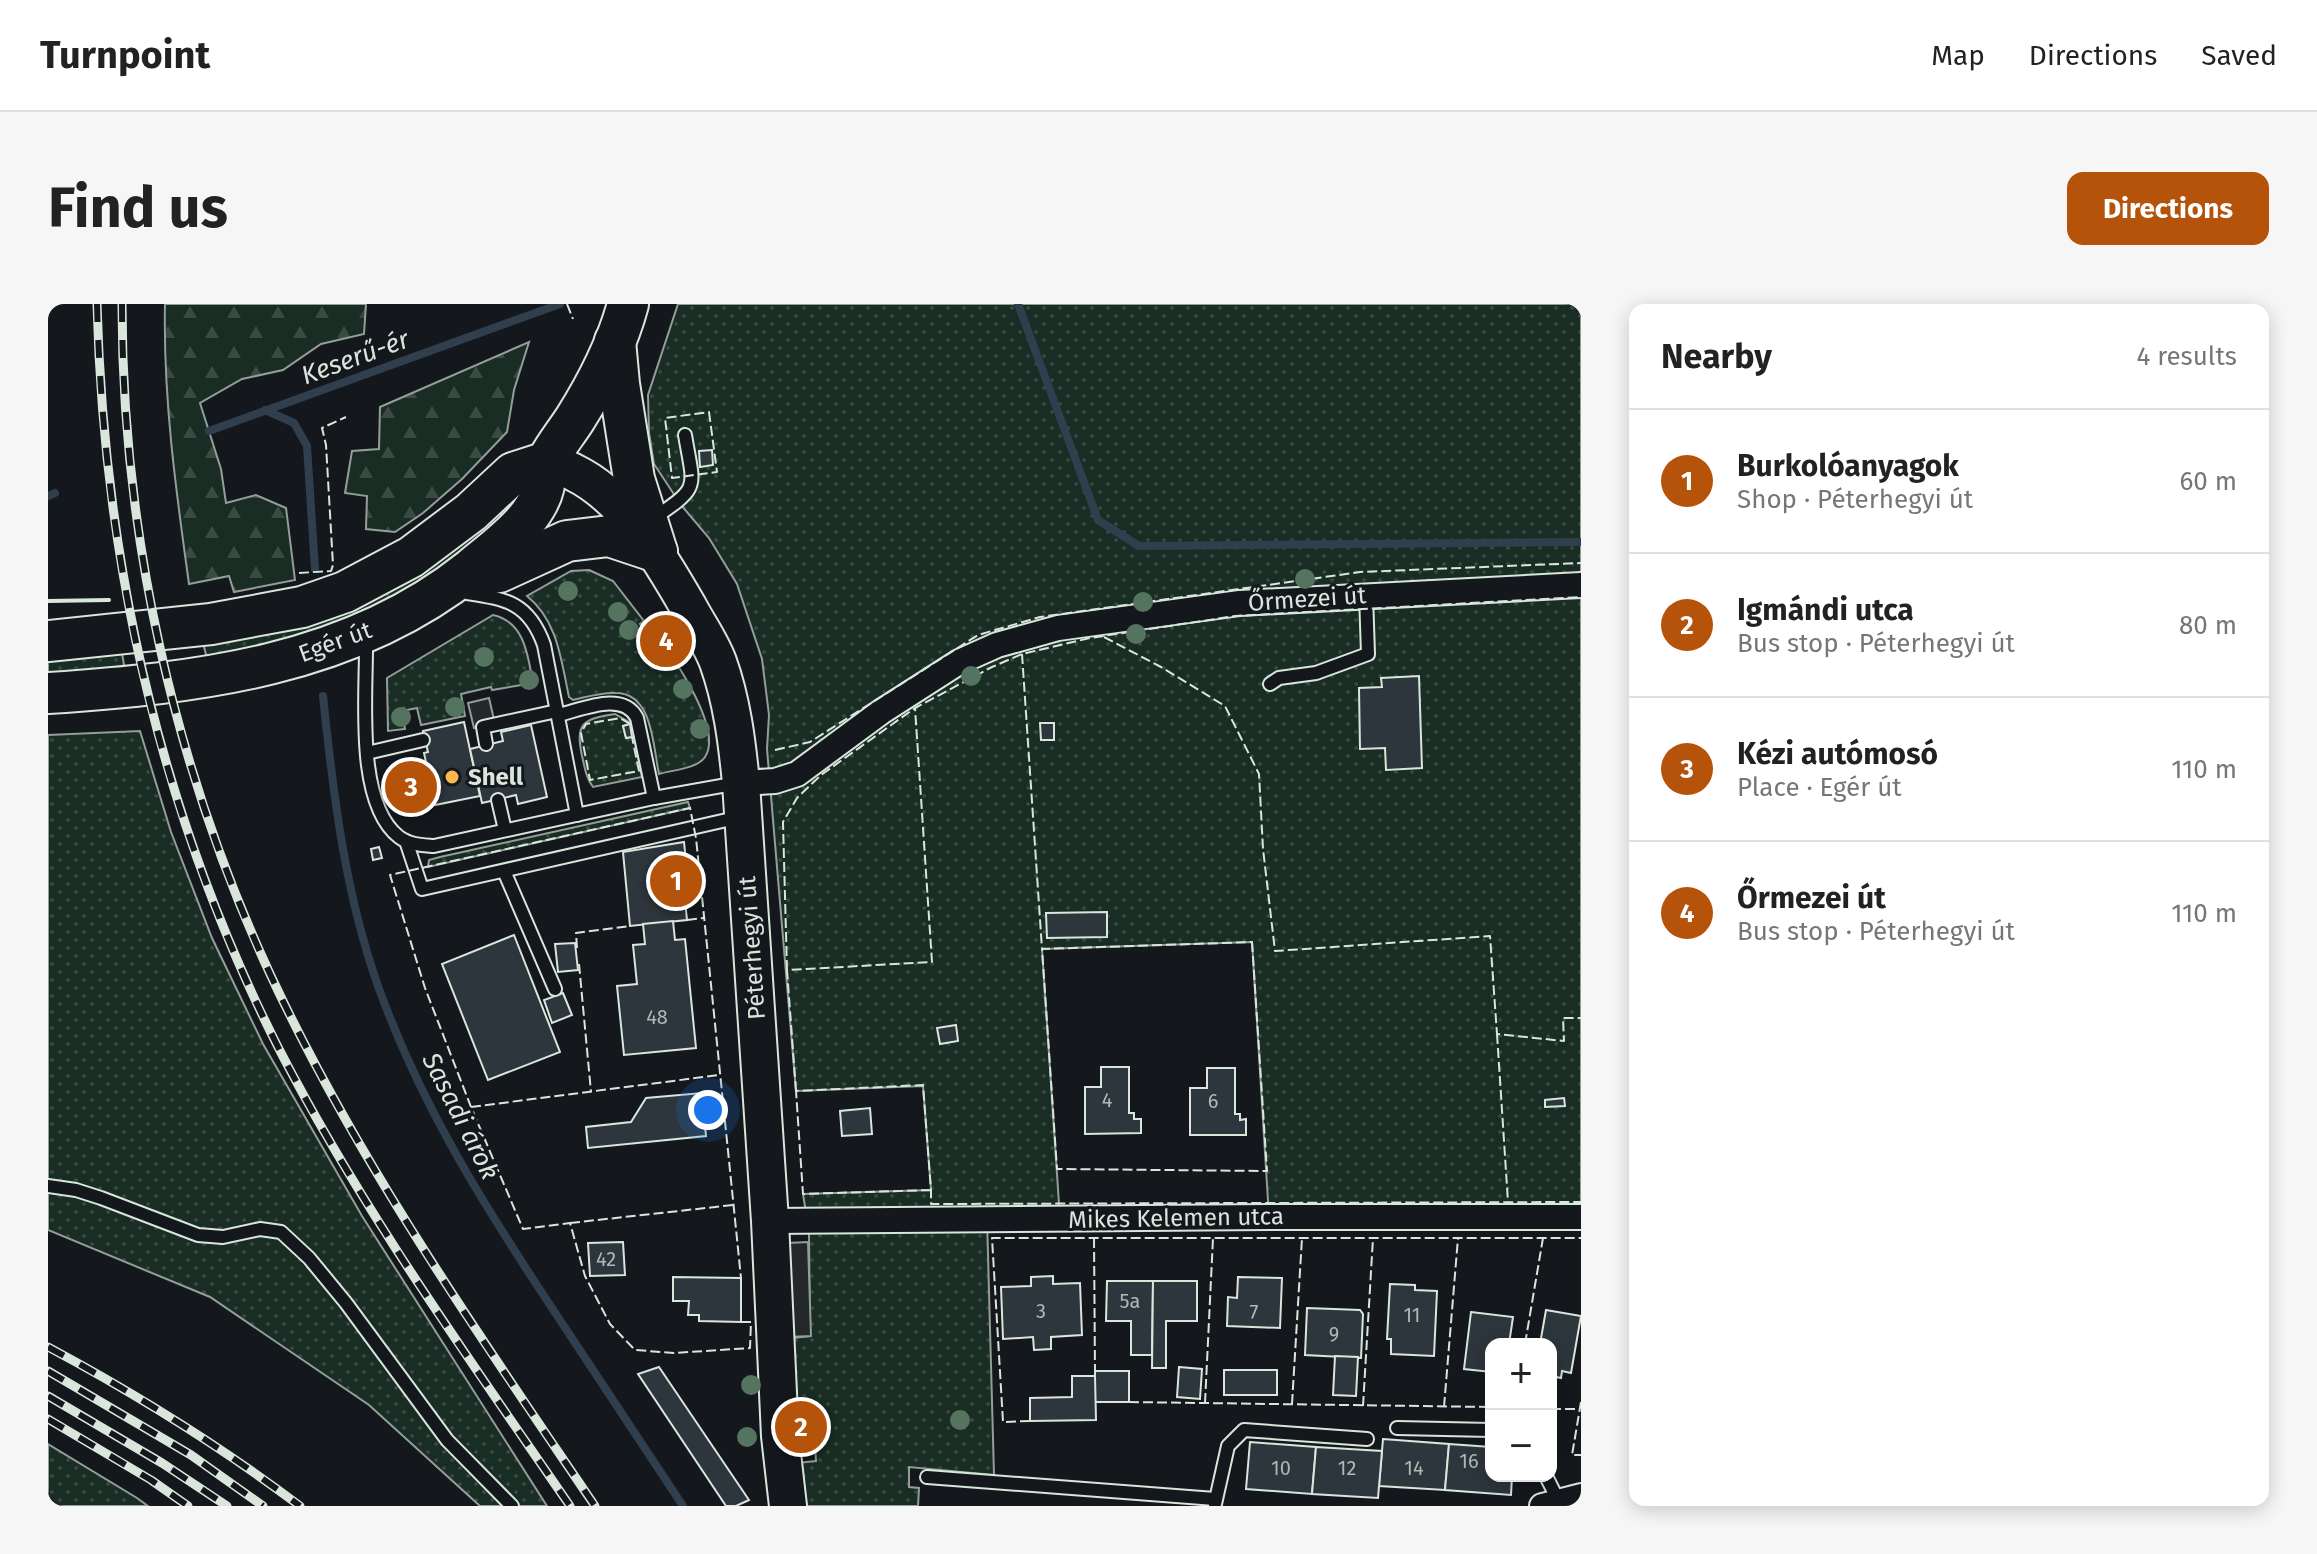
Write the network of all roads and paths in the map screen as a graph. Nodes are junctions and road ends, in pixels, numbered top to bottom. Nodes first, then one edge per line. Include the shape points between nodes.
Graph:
1 (628, 304) edge
2 (615, 341) junction
3 (685, 435) dead end
4 (547, 462) junction
5 (652, 537) junction
6 (451, 584) junction
7 (1581, 585) edge
8 (1366, 595) junction
9 (366, 632) junction
10 (48, 641) edge
11 (1270, 684) dead end
12 (48, 693) edge
13 (557, 713) junction
14 (483, 727) junction
15 (468, 730) dead end
16 (423, 740) dead end
17 (486, 744) dead end
18 (367, 753) junction
19 (654, 798) junction
20 (498, 800) dead end
21 (742, 800) junction
22 (577, 815) junction
23 (505, 830) junction
24 (406, 841) junction
25 (504, 871) junction
26 (555, 989) dead end
27 (48, 1186) edge
28 (1581, 1217) edge
29 (770, 1221) junction
30 (1397, 1428) dead end
31 (1485, 1430) edge
32 (1367, 1439) dead end
33 (927, 1477) dead end
34 (1550, 1482) edge
35 (1561, 1501) edge
36 (1215, 1503) edge
37 (512, 1506) edge
38 (788, 1506) edge

1 - 2 main road, Egér út
2 - 4 main road, Egér út via 591,392
2 - 5 main road via 630,459
3 - 5 lane via 692,482
4 - 5 street, Péterhegyi út via 596,486
4 - 6 main road, Egér út via 543,492 529,516
4 - 10 main road, Egér út via 513,473 411,557 345,592 302,607 211,624
5 - 6 main road via 567,541 499,572
5 - 21 street, Péterhegyi út via 717,659 736,729
6 - 9 main road, Egér út
6 - 13 lane via 505,599 532,620 544,645
7 - 8 street, Őrmezei út
8 - 11 lane via 1368,654
8 - 21 street, Őrmezei út via 1172,612 1058,628 997,645 959,662 881,712 797,774
9 - 12 main road, Egér út via 268,666 124,688
9 - 18 lane
13 - 14 lane
13 - 19 lane via 610,704 630,707
13 - 22 lane
14 - 15 lane
14 - 17 lane
16 - 18 lane
18 - 24 lane via 379,811
19 - 21 lane
19 - 22 lane
20 - 23 lane
21 - 25 lane
21 - 29 street, Péterhegyi út
22 - 23 lane
23 - 24 lane via 434,846
24 - 25 lane via 422,889
25 - 26 lane
27 - 37 lane via 101,1198 198,1235 281,1232 346,1303 447,1440
28 - 29 street, Mikes Kelemen utca
29 - 38 street, Péterhegyi út
30 - 31 lane
32 - 36 lane via 1244,1430 1228,1446
33 - 36 lane
34 - 35 lane

